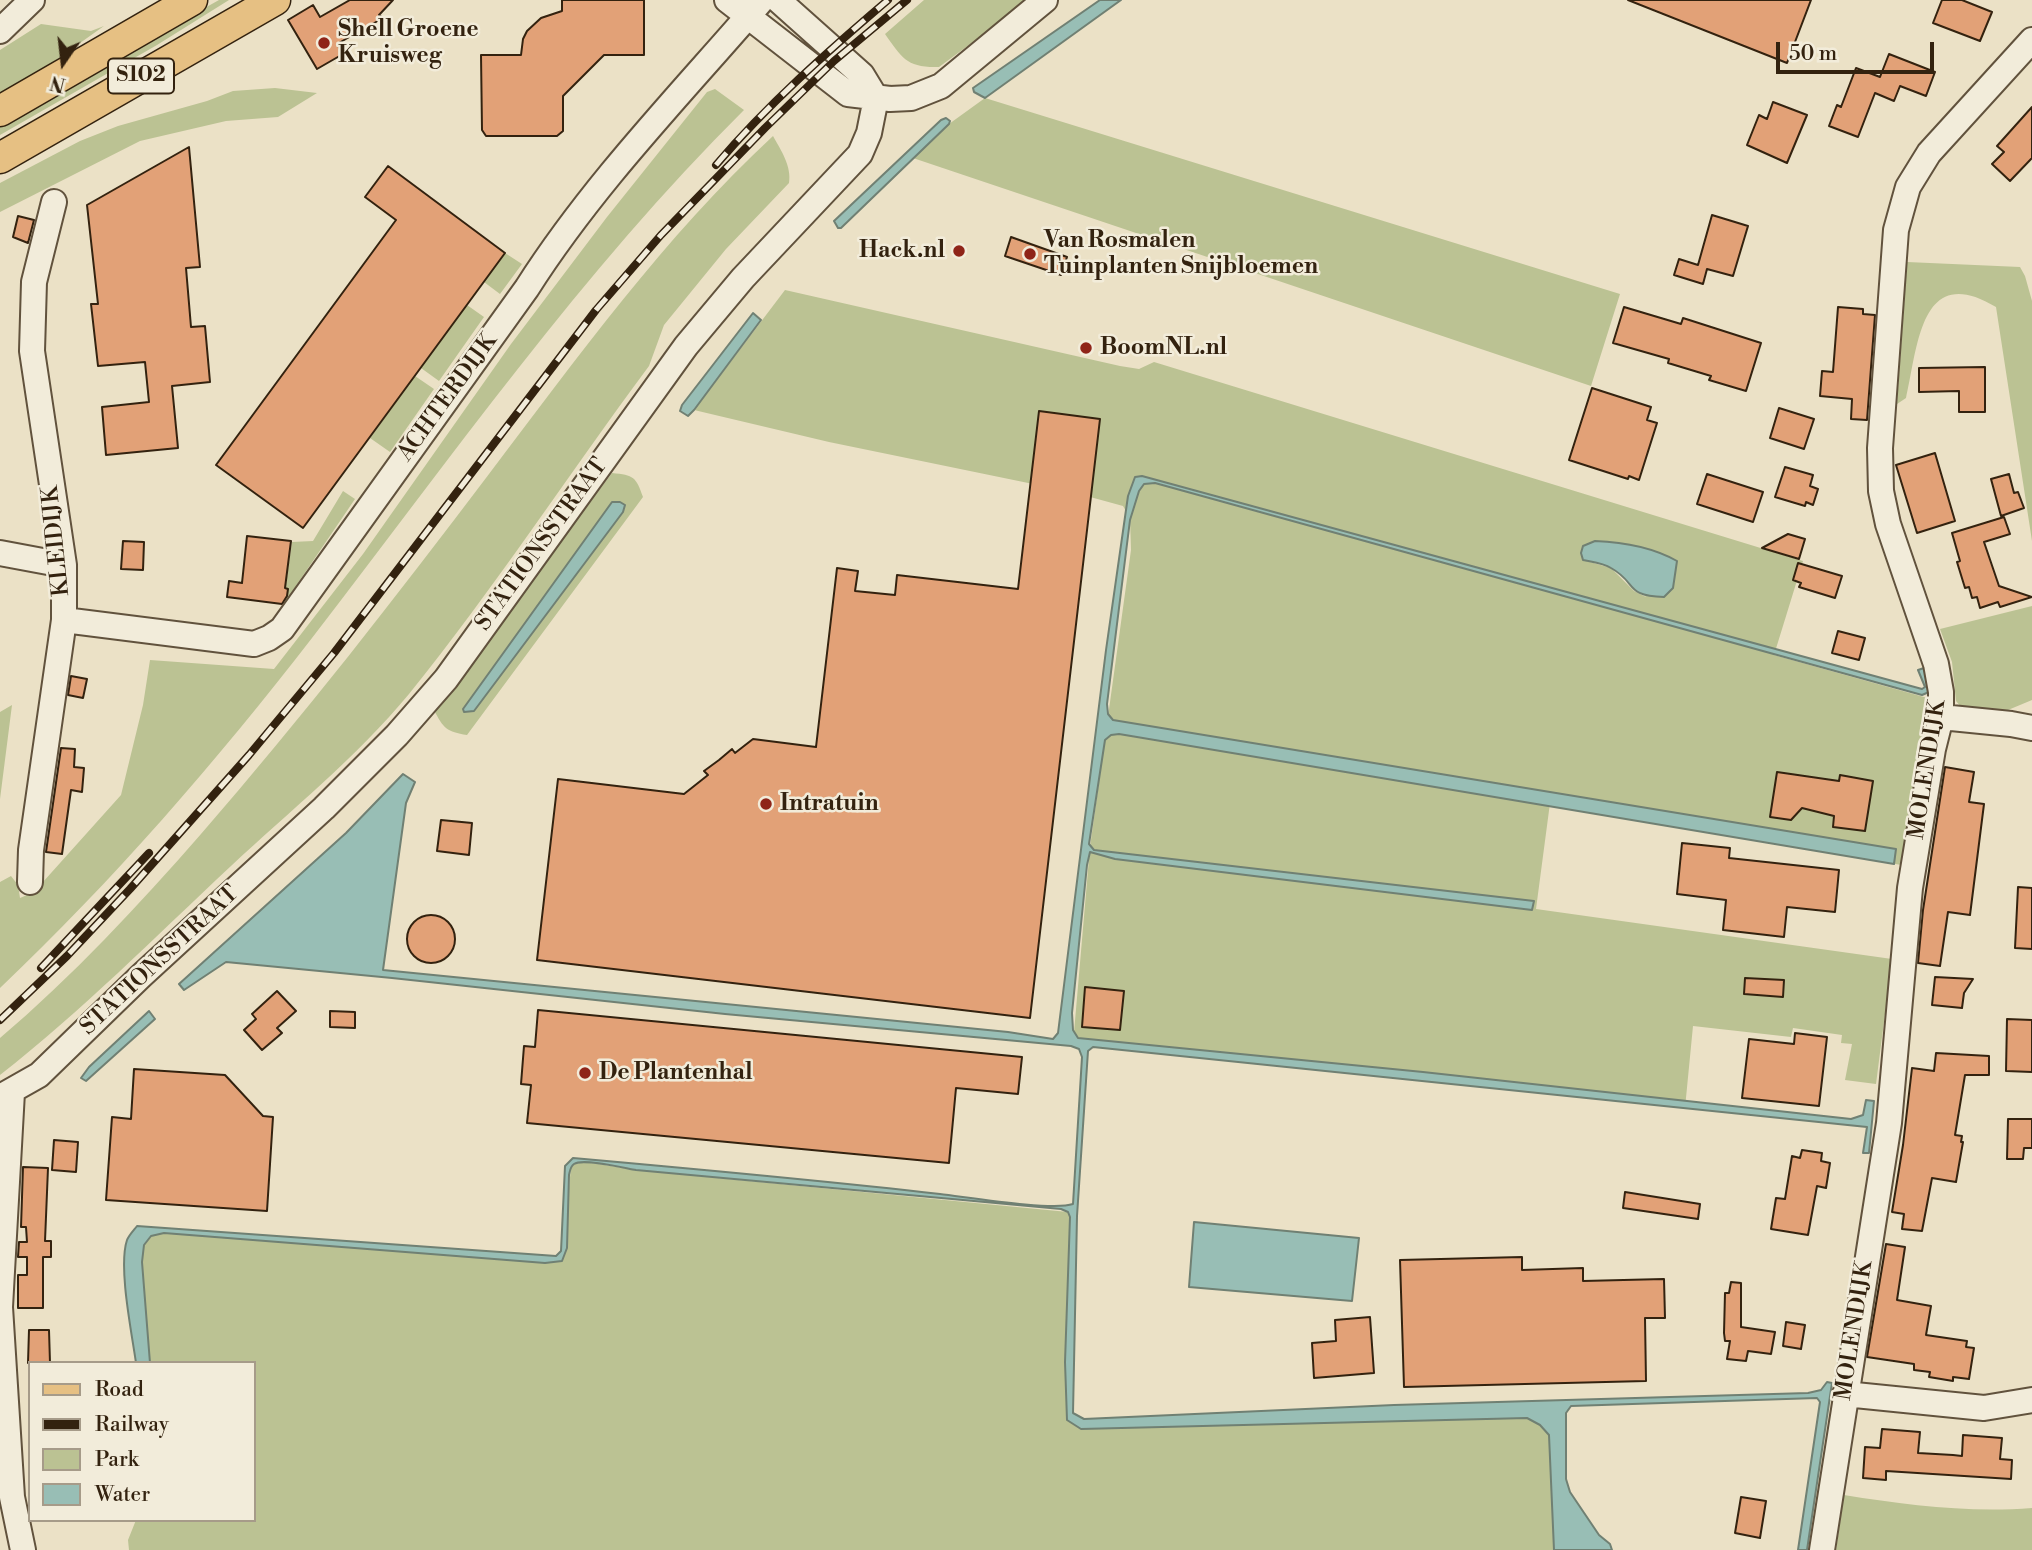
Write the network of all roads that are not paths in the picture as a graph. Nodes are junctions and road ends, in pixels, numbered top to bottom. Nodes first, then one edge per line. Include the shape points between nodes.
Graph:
1 (32, 0) edge
2 (192, 0) edge
3 (275, 0) edge
4 (727, 0) edge
5 (778, 0) edge
6 (1045, 0) edge
7 (755, 8) edge
8 (0, 31) edge
9 (2032, 40) edge
10 (876, 98) junction
11 (0, 111) edge
12 (0, 158) edge
13 (54, 202) dead end
14 (0, 553) edge
15 (64, 565) junction
16 (64, 620) junction
17 (1941, 717) junction
18 (2032, 728) edge
19 (30, 882) dead end
20 (6, 1095) edge
21 (1845, 1394) junction
22 (2032, 1400) edge
23 (23, 1550) edge
24 (1822, 1550) edge

1 - 8 street
2 - 11 main road, S102
3 - 12 main road, S102
4 - 7 street
5 - 10 street via 862,75
6 - 10 street via 941,86 911,98
7 - 10 street via 835,86 848,94
7 - 16 street, ACHTERDIJK via 638,140 549,255 282,629 254,644
9 - 17 street, MOLENDIJK via 1929,153 1908,187 1896,230 1881,491 1936,664
10 - 20 street, STATIONSSTRAAT via 860,154 686,346 446,679 324,808 39,1075
13 - 15 street, KLEIDIJK via 34,282 32,351
14 - 15 street
15 - 16 street, KLEIDIJK
16 - 19 street, KLEIDIJK
17 - 18 street
17 - 21 street, MOLENDIJK via 1910,888 1889,1123
20 - 23 street via 1,1307 12,1497
21 - 22 street via 1984,1408
21 - 24 street, MOLENDIJK

